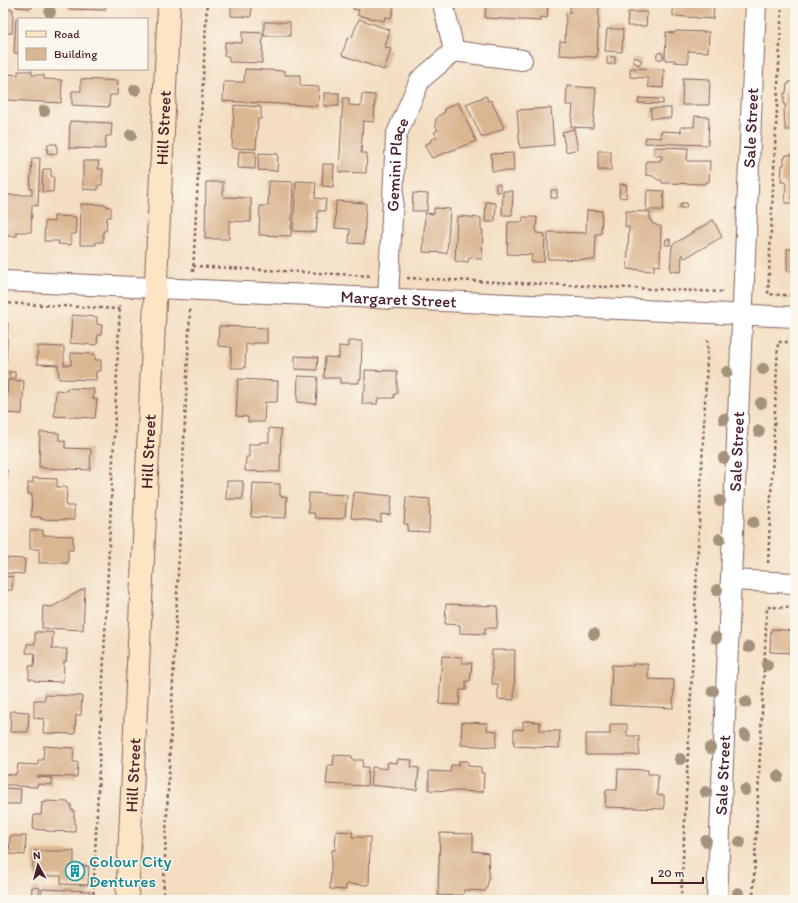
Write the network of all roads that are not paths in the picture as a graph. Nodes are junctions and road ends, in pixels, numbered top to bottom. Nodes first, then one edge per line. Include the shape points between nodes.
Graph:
1 (169, 3) edge
2 (443, 3) edge
3 (756, 3) edge
4 (454, 51) junction
5 (522, 60) dead end
6 (3, 281) edge
7 (156, 288) junction
8 (388, 299) junction
9 (743, 315) junction
10 (795, 317) edge
11 (731, 580) junction
12 (795, 583) edge
13 (127, 900) edge
14 (717, 900) edge

1 - 7 main road, Hill Street
2 - 4 street
3 - 9 street, Sale Street
4 - 5 street
4 - 8 street, Gemini Place via 420,80 396,136
6 - 7 street, Margaret Street
7 - 8 street, Margaret Street
7 - 13 main road, Hill Street
8 - 9 street, Margaret Street
9 - 10 street, Margaret Street
9 - 11 street, Sale Street
11 - 12 street
11 - 14 street, Sale Street

